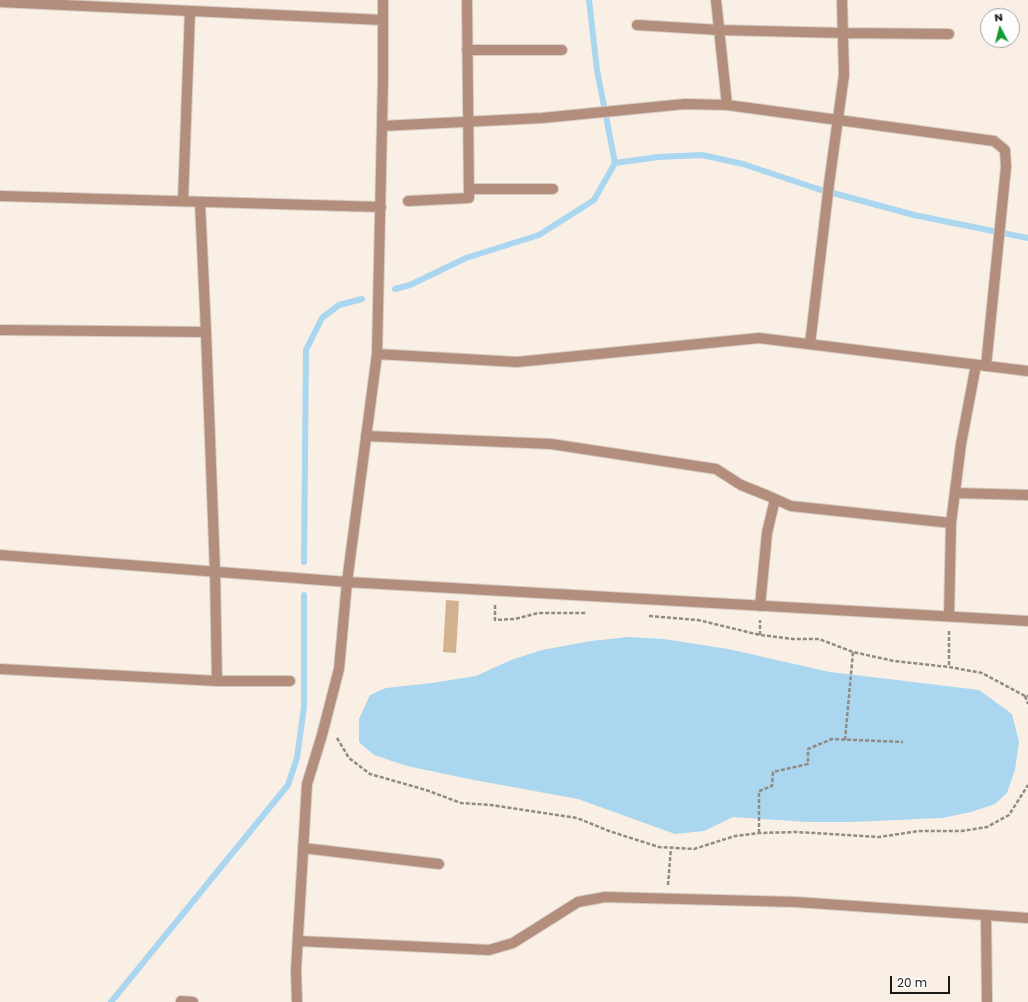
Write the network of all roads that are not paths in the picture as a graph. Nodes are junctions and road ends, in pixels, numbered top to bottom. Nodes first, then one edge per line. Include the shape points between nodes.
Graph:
1 (383, 0) edge
2 (466, 0) edge
3 (716, 0) edge
4 (842, 0) edge
5 (0, 2) edge
6 (190, 11) junction
7 (383, 20) junction
8 (636, 25) dead end
9 (719, 30) junction
10 (843, 33) junction
11 (949, 34) dead end
12 (467, 50) junction
13 (562, 50) dead end
14 (727, 105) junction
15 (837, 120) junction
16 (468, 122) junction
17 (382, 126) junction
18 (469, 189) junction
19 (553, 189) dead end
20 (0, 196) edge
21 (183, 201) junction
22 (408, 201) dead end
23 (200, 202) junction
24 (381, 207) junction
25 (0, 330) edge
26 (206, 332) junction
27 (810, 344) junction
28 (377, 354) junction
29 (981, 366) junction
30 (1028, 371) edge
31 (366, 436) junction
32 (955, 493) junction
33 (1028, 495) edge
34 (775, 498) junction
35 (951, 523) junction
36 (0, 555) edge
37 (215, 572) junction
38 (347, 582) junction
39 (760, 606) junction
40 (948, 616) junction
41 (1028, 621) edge
42 (0, 669) edge
43 (217, 681) junction
44 (290, 682) dead end
45 (303, 848) junction
46 (439, 864) dead end
47 (986, 915) junction
48 (1028, 918) edge
49 (298, 941) junction
50 (180, 1001) dead end
51 (193, 1002) edge
52 (297, 1002) edge
53 (987, 1002) edge

1 - 7 street
2 - 12 street
3 - 9 street
4 - 10 street
5 - 6 street
6 - 7 street
6 - 21 street
7 - 17 street
8 - 9 street
9 - 10 street
9 - 14 street
10 - 11 street
10 - 15 street via 844,75
12 - 13 street
12 - 16 street
14 - 15 street
14 - 16 street via 685,104 542,118
15 - 27 street
15 - 29 street via 994,141 1005,150 1006,167 999,240
16 - 17 street
16 - 18 street
17 - 24 street
18 - 19 street
18 - 22 street via 469,198
20 - 21 street
21 - 23 street
23 - 24 street
23 - 26 street
24 - 28 street
25 - 26 street
26 - 37 street
27 - 28 street via 759,338 517,362
27 - 29 street
28 - 31 street
29 - 30 street
29 - 32 street via 961,444
31 - 34 street via 559,445 716,469 741,485
31 - 38 street
32 - 33 street
32 - 35 street
34 - 35 street via 791,506
34 - 39 street via 768,533
35 - 40 street
36 - 37 street
37 - 38 street
37 - 43 street
38 - 39 street
38 - 45 street via 339,669 307,784
39 - 40 street
40 - 41 street
42 - 43 street
43 - 44 street
45 - 46 street
45 - 49 street
47 - 48 street
47 - 49 street via 796,902 605,897 578,902 513,943 490,950
47 - 53 street
49 - 52 street
50 - 51 street

